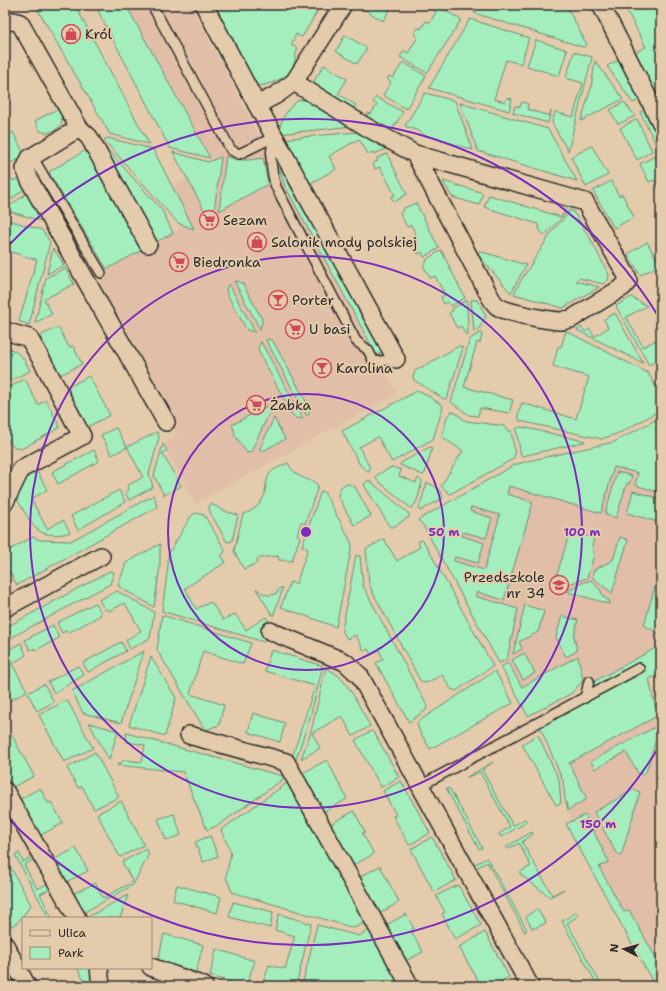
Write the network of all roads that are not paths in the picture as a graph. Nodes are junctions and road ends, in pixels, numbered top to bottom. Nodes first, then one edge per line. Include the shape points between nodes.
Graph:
1 (152, 5) edge
2 (204, 5) edge
3 (343, 5) edge
4 (601, 5) edge
5 (5, 22) edge
6 (294, 82) junction
7 (257, 106) junction
8 (661, 123) edge
9 (79, 128) junction
10 (274, 137) junction
11 (416, 154) junction
12 (32, 156) junction
13 (148, 244) dead end
14 (101, 273) dead end
15 (5, 331) edge
16 (396, 359) joint
17 (166, 422) dead end
18 (5, 502) edge
19 (101, 556) dead end
20 (5, 608) edge
21 (270, 630) dead end
22 (639, 668) dead end
23 (589, 681) dead end
24 (585, 698) junction
25 (189, 735) dead end
26 (420, 786) junction
27 (5, 791) edge
28 (76, 917) edge
29 (5, 945) edge
30 (152, 967) edge
31 (99, 969) edge
32 (28, 986) edge
33 (101, 986) edge
34 (204, 986) edge
35 (410, 986) edge
36 (530, 986) edge

1 - 10 lane via 231,150 239,154
2 - 7 street
3 - 6 street
4 - 8 street
5 - 9 street via 20,23
6 - 7 street
6 - 11 street via 368,128
7 - 10 street
9 - 12 street
9 - 13 street via 89,137
10 - 16 street
10 - 16 lane via 270,162 276,187 356,341 368,350 374,362
11 - 11 street via 486,291 498,307 562,321 571,319 623,287 628,281 585,202
12 - 14 lane
12 - 17 street via 26,169 32,185
15 - 18 street via 29,338 82,436 21,468
19 - 20 street
21 - 26 street via 346,662 360,676
22 - 24 lane
23 - 24 lane
24 - 26 lane
25 - 35 street via 286,762
26 - 36 street
27 - 28 street
29 - 32 street
30 - 34 street
31 - 33 street

